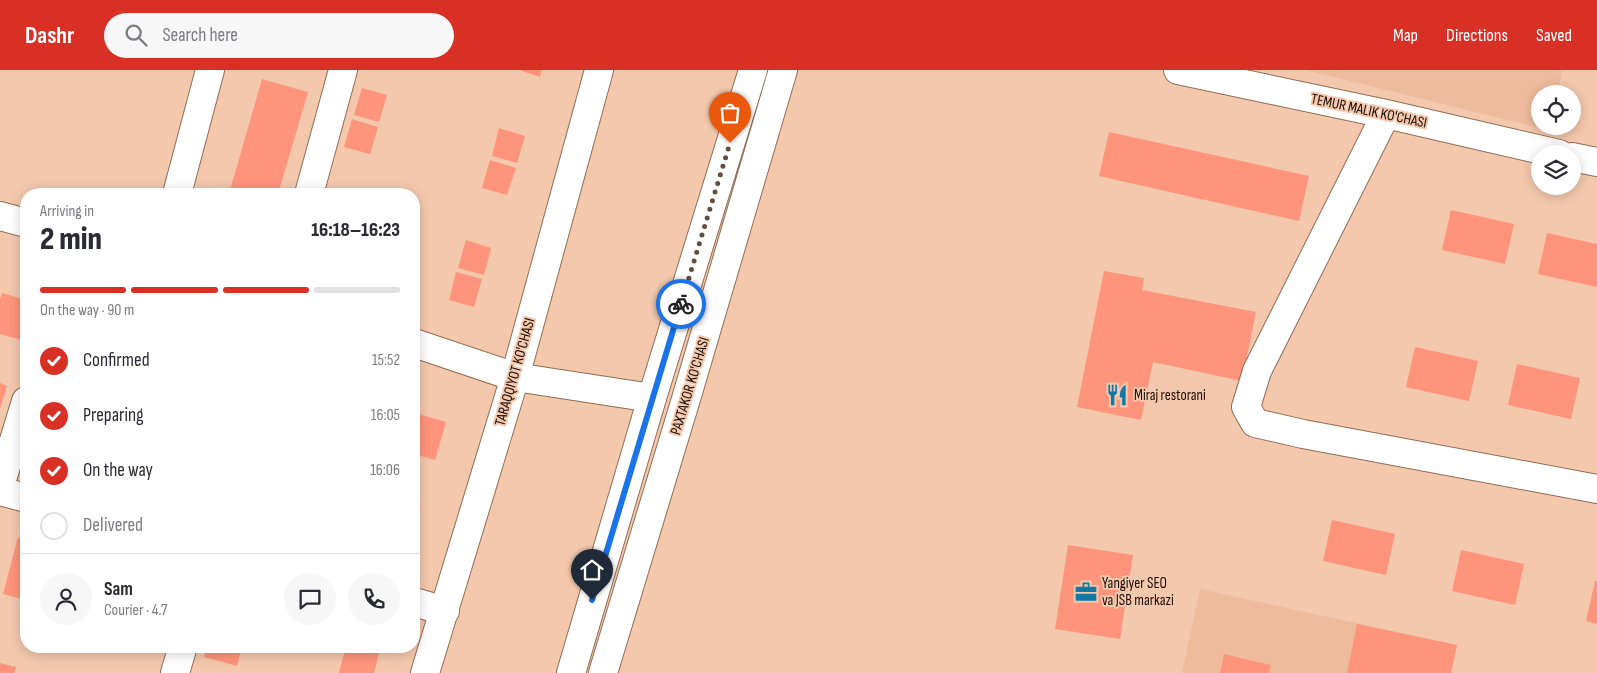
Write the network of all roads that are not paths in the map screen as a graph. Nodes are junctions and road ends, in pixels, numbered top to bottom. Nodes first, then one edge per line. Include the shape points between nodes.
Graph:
1 (210, 70) edge
2 (343, 70) edge
3 (600, 70) edge
4 (753, 70) edge
5 (782, 70) edge
6 (1178, 70) edge
7 (1386, 114) junction
8 (1531, 148) edge
9 (1581, 159) edge
10 (1597, 162) edge
11 (179, 188) edge
12 (310, 188) edge
13 (0, 216) edge
14 (20, 221) edge
15 (420, 345) edge
16 (515, 377) junction
17 (652, 398) junction
18 (20, 421) edge
19 (0, 486) edge
20 (1597, 489) edge
21 (0, 491) edge
22 (20, 496) edge
23 (420, 604) edge
24 (445, 611) junction
25 (180, 653) edge
26 (175, 673) edge
27 (425, 673) edge
28 (570, 673) edge
29 (603, 673) edge

1 - 11 street
2 - 12 street
3 - 16 street, TARAQQIYOT KO'CHASI
4 - 17 street
5 - 29 street, PAXTAKOR KO'CHASI
6 - 7 street, TEMUR MALIK KO'CHASI
7 - 8 street, TEMUR MALIK KO'CHASI
7 - 20 street via 1257,371 1246,406 1255,423
9 - 10 street
13 - 14 street
15 - 16 street
16 - 17 street
16 - 24 street, TARAQQIYOT KO'CHASI
17 - 28 street
18 - 19 street
21 - 22 street
23 - 24 street
24 - 27 street, TARAQQIYOT KO'CHASI
25 - 26 street

